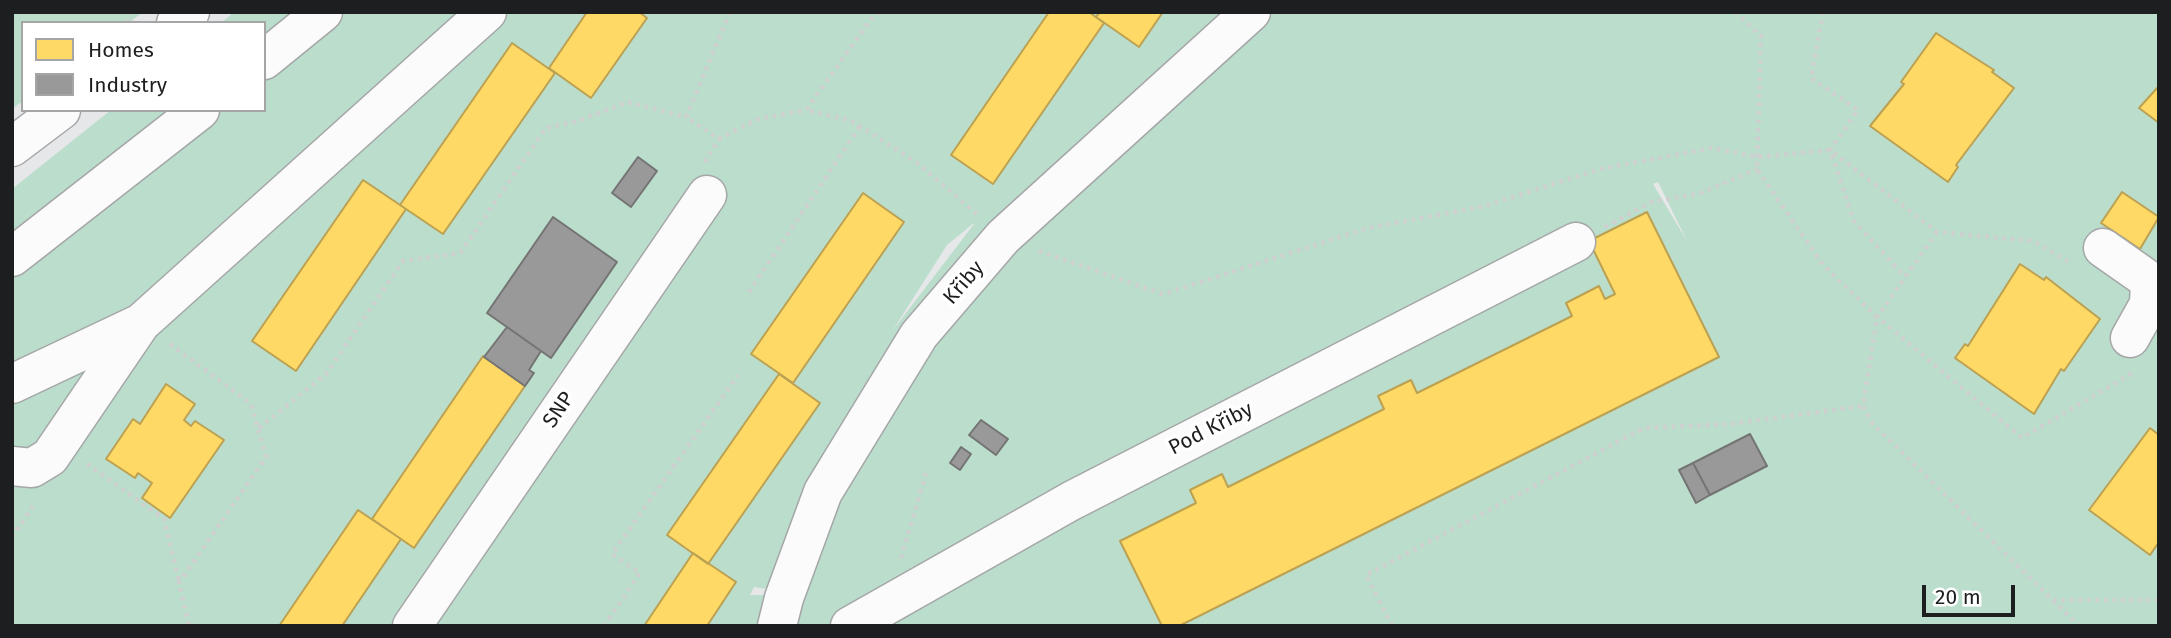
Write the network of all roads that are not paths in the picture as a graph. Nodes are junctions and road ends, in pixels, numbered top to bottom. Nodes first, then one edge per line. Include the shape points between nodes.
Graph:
1 (323, 12) edge
2 (487, 12) edge
3 (1251, 12) edge
4 (266, 58) edge
5 (58, 112) edge
6 (197, 112) edge
7 (12, 146) edge
8 (707, 195) dead end
9 (1576, 242) road end
10 (12, 257) edge
11 (2090, 257) road end
12 (2155, 279) edge
13 (141, 323) junction
14 (2130, 338) road end
15 (12, 384) edge
16 (12, 466) edge
17 (412, 626) edge
18 (777, 626) edge
19 (850, 626) edge

1 - 4 street
2 - 13 street
3 - 18 street, Křiby via 1003,237 919,335 840,461 815,514
5 - 7 street
6 - 10 street
8 - 17 street, SNP
9 - 19 street, Pod Křiby via 1071,501
11 - 12 street
12 - 14 street via 2149,304
13 - 15 street
13 - 16 street via 59,445 40,465

